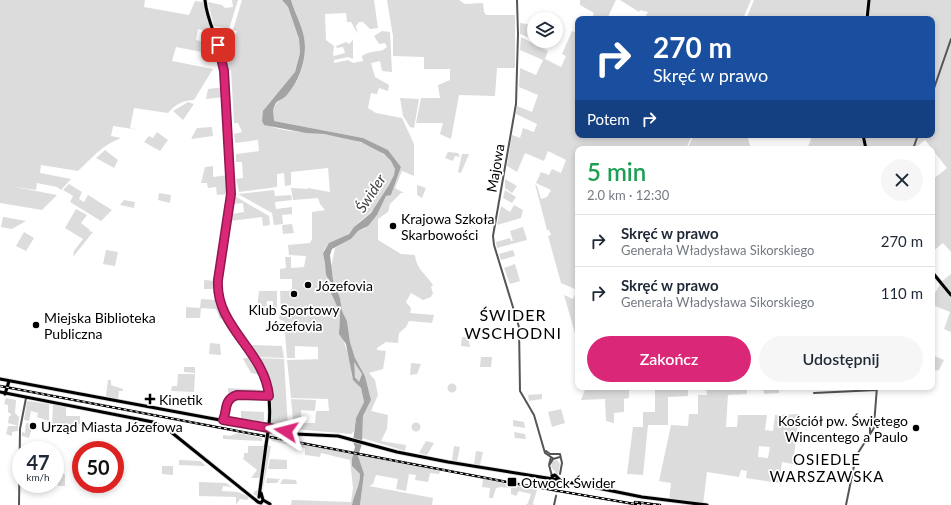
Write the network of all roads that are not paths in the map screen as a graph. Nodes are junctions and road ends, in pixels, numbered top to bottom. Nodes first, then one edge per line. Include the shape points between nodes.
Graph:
1 (205, 0) edge
2 (517, 0) edge
3 (869, 0) edge
4 (867, 16) edge
5 (951, 39) edge
6 (935, 85) edge
7 (935, 276) edge
8 (951, 295) edge
9 (0, 379) edge
10 (9, 381) junction
11 (852, 390) edge
12 (877, 390) edge
13 (0, 392) edge
14 (814, 393) dead end
15 (5, 394) junction
16 (269, 396) junction
17 (26, 398) junction
18 (223, 420) junction
19 (269, 427) junction
20 (552, 457) junction
21 (559, 457) junction
22 (560, 474) dead end
23 (554, 478) junction
24 (556, 496) tunnel mouth
25 (260, 501) edge
26 (20, 505) edge
27 (271, 505) edge
28 (554, 505) edge
29 (707, 505) edge
30 (846, 505) edge

1 - 16 main road via 224,65 231,183 218,280 219,298 228,320 260,367
2 - 20 street, Majowa via 516,104 493,236 519,327 520,392 534,415 544,450
3 - 4 main road
5 - 6 street
7 - 8 main road
9 - 10 main road
10 - 15 main road
10 - 18 main road
11 - 14 street
12 - 30 street via 872,429 856,456
13 - 15 main road
15 - 17 main road
16 - 18 main road via 229,396 225,401
16 - 19 main road
17 - 25 main road via 153,422 171,432
17 - 26 street via 20,429
18 - 19 main road
19 - 23 main road via 290,432 329,435 448,462 546,479
19 - 25 main road, bridge
20 - 21 street
20 - 21 street via 559,453
20 - 23 street via 549,463
21 - 22 street via 562,466
23 - 29 main road via 562,482 642,497
24 - 28 street
25 - 27 main road

